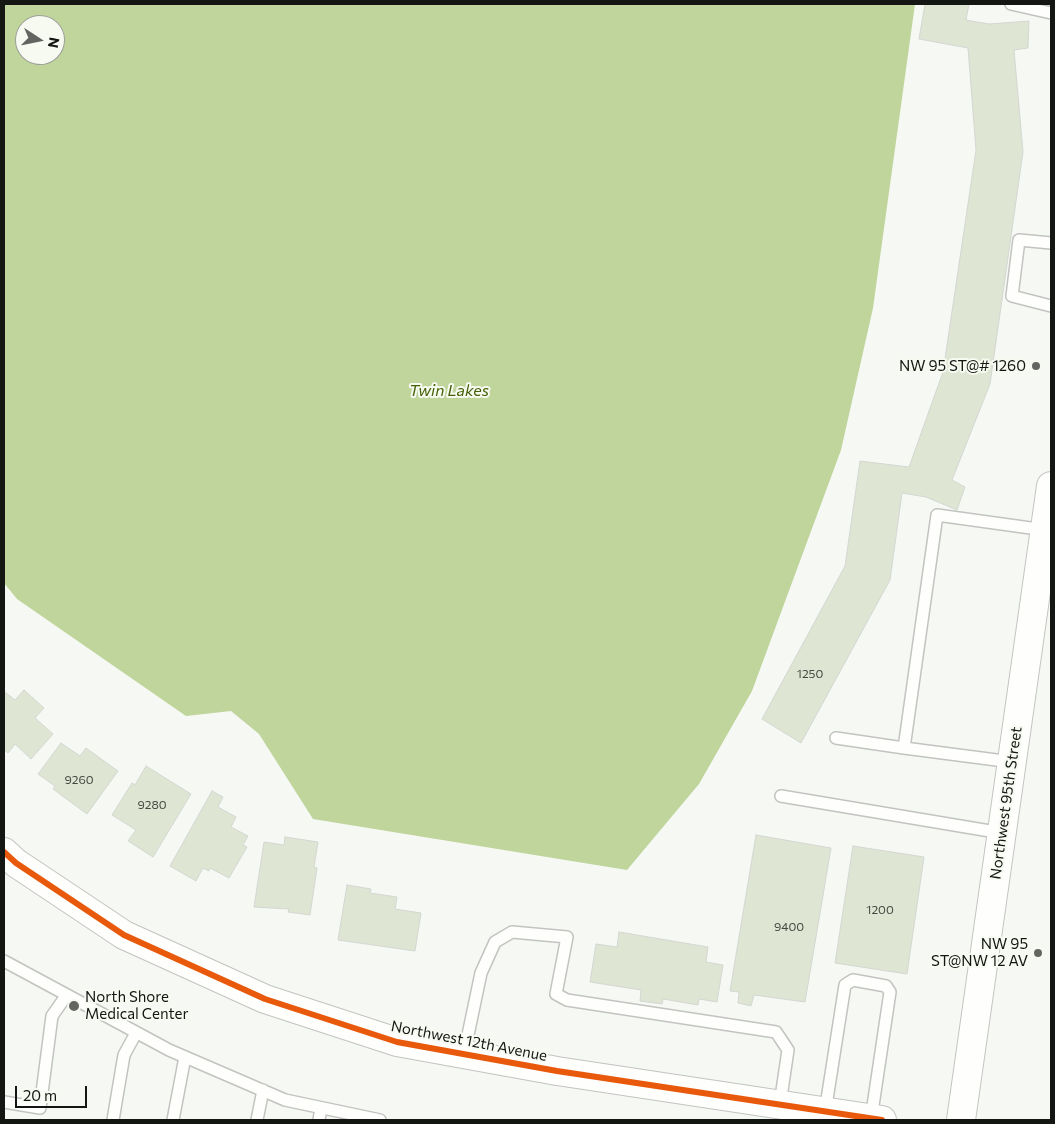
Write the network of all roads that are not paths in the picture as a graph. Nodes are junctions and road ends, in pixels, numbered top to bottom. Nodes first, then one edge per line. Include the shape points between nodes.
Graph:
1 (1011, 4) edge
2 (1051, 13) edge
3 (1051, 244) edge
4 (1051, 306) edge
5 (1051, 486) edge
6 (1045, 530) junction
7 (836, 738) dead end
8 (904, 748) junction
9 (1012, 762) junction
10 (781, 796) dead end
11 (1002, 833) junction
12 (4, 852) edge
13 (4, 961) edge
14 (66, 996) junction
15 (136, 1033) junction
16 (464, 1054) junction
17 (185, 1057) junction
18 (263, 1090) junction
19 (4, 1102) edge
20 (780, 1105) junction
21 (321, 1108) junction
22 (825, 1112) junction
23 (876, 1119) edge
24 (113, 1120) edge
25 (173, 1120) edge
26 (257, 1120) edge
27 (319, 1120) edge
28 (380, 1120) edge
29 (961, 1120) edge

1 - 2 lane
3 - 4 lane via 1020,240 1012,296
5 - 6 street, Northwest 95th Street
6 - 8 lane via 937,515
6 - 9 street, Northwest 95th Street
7 - 8 lane
8 - 9 lane
9 - 11 street, Northwest 95th Street
10 - 11 lane
11 - 29 street, Northwest 95th Street
12 - 16 street, Northwest 12th Avenue via 124,935 265,999 397,1042
13 - 14 lane
14 - 15 lane
14 - 19 lane via 52,1016 40,1108
15 - 17 lane
15 - 24 lane via 124,1055
16 - 20 street, Northwest 12th Avenue
16 - 20 lane via 481,973 495,942 512,932 567,937 556,994 568,1000 776,1032 788,1050
17 - 18 lane
17 - 25 lane
18 - 21 lane via 285,1100
18 - 26 lane
20 - 22 street, Northwest 12th Avenue
21 - 27 lane
21 - 28 lane
22 - 23 street, Northwest 12th Avenue
22 - 23 lane via 846,985 853,980 886,986 890,992

